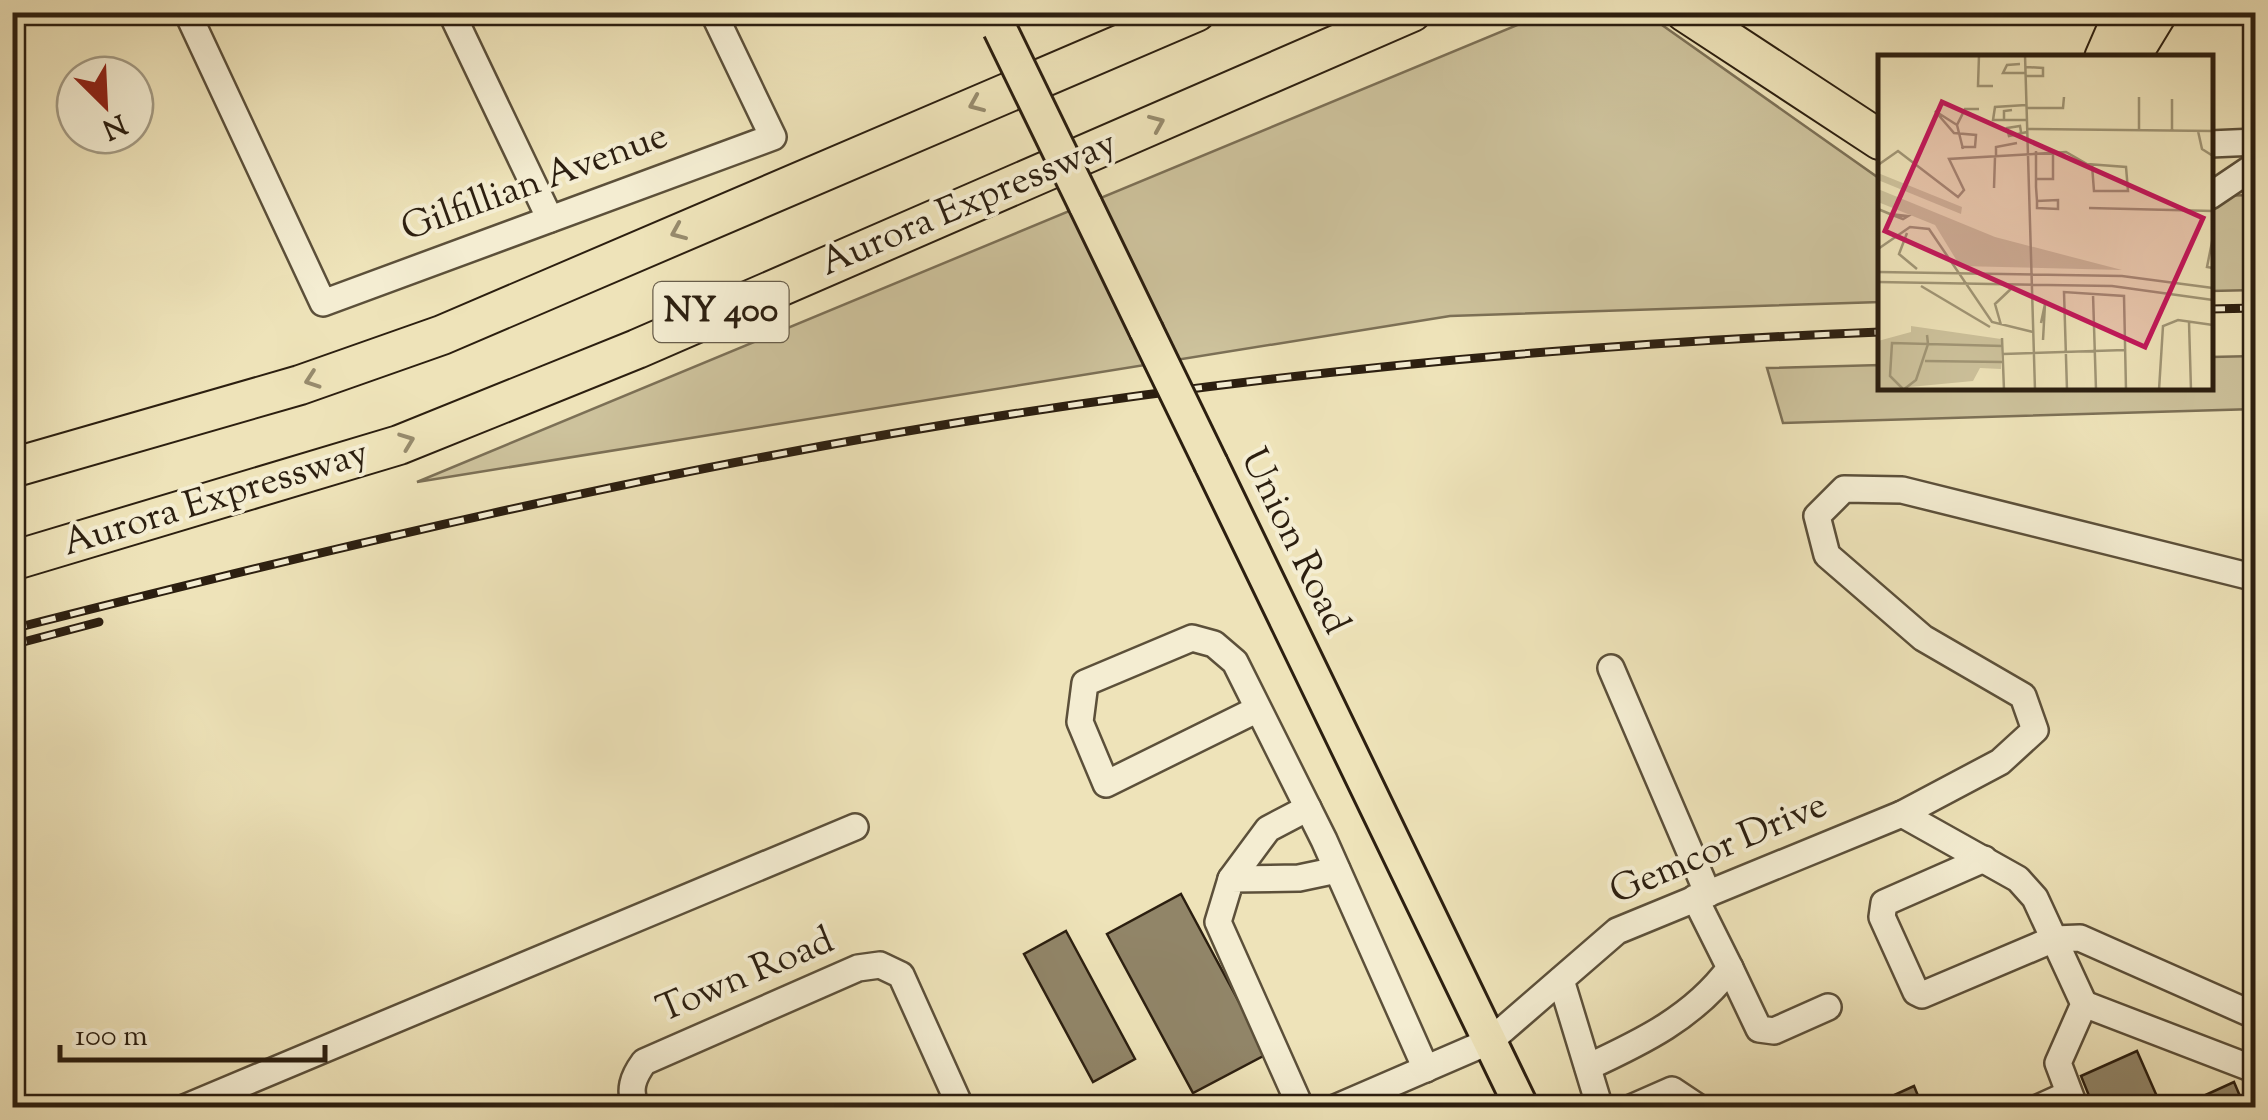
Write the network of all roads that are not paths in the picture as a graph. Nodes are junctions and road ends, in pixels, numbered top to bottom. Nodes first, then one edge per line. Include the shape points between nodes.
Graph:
1 (187, 12) edge
2 (451, 12) edge
3 (713, 12) edge
4 (1149, 12) edge
5 (1196, 12) edge
6 (1412, 12) edge
7 (1685, 12) edge
8 (1718, 12) edge
9 (2124, 12) edge
10 (2158, 12) edge
11 (996, 21) edge
12 (1096, 53) junction
13 (2105, 55) edge
14 (2132, 55) edge
15 (1878, 122) edge
16 (1878, 139) edge
17 (2256, 142) edge
18 (2213, 144) edge
19 (2256, 165) edge
20 (2213, 194) edge
21 (550, 219) junction
22 (12, 468) edge
23 (12, 561) edge
24 (2256, 578) edge
25 (1611, 668) dead end
26 (1258, 709) junction
27 (1308, 808) junction
28 (1902, 814) junction
29 (855, 827) dead end
30 (1984, 859) junction
31 (1338, 870) junction
32 (1232, 879) junction
33 (1702, 896) junction
34 (2054, 939) junction
35 (1730, 968) junction
36 (1561, 980) junction
37 (2084, 1004) junction
38 (1828, 1007) dead end
39 (2256, 1016) edge
40 (1490, 1042) junction
41 (1588, 1067) junction
42 (1426, 1068) junction
43 (2256, 1070) edge
44 (2072, 1100) edge
45 (184, 1108) edge
46 (636, 1108) edge
47 (961, 1108) edge
48 (1301, 1108) edge
49 (1335, 1108) edge
50 (1522, 1108) edge
51 (1600, 1108) edge
52 (1631, 1108) edge
53 (1700, 1108) edge
54 (2038, 1108) edge

1 - 21 street, Gilfillian Avenue via 323,303
2 - 21 street
3 - 21 street, Gilfillian Avenue via 773,136
4 - 12 highway
5 - 12 highway, NY 400
23 -> 6 highway, Aurora Expressway / NY 400 via 399,444 637,348
7 - 16 highway
8 - 15 highway
9 - 13 highway
10 - 14 highway
11 - 40 main road, Union Road, bridge
12 -> 22 highway, NY 400 via 442,335 300,385
17 - 18 street
19 - 20 street
24 - 28 street, Gemcor Drive via 1902,490 1844,489 1817,516 1828,555 1923,638 2023,696 2035,730 2000,762
25 - 33 street
26 - 26 street via 1235,662 1214,644 1192,638 1085,683 1080,722 1106,784
26 - 27 street
27 - 31 street
27 - 32 street via 1268,829
28 - 30 street
28 - 33 street, Gemcor Drive
29 - 45 street
30 - 34 street via 2035,898
30 - 34 street via 1884,903 1882,917 1916,992
31 - 32 street
31 - 42 street
32 - 48 street via 1218,922
33 - 35 street
33 - 36 street, Gemcor Drive via 1617,930
34 - 37 street
34 - 39 street via 2080,938
35 - 38 street via 1759,1029 1774,1031
35 - 41 street via 1714,990 1654,1036
36 - 40 street, Gemcor Drive
36 - 41 street
37 - 43 street
37 - 44 street via 2058,1064
40 - 42 street
40 - 50 main road, Union Road
41 - 51 street
42 - 49 street
44 - 54 street
46 - 47 street, Town Road via 633,1077 644,1062 858,968 880,965 901,975
52 - 53 street via 1672,1090

